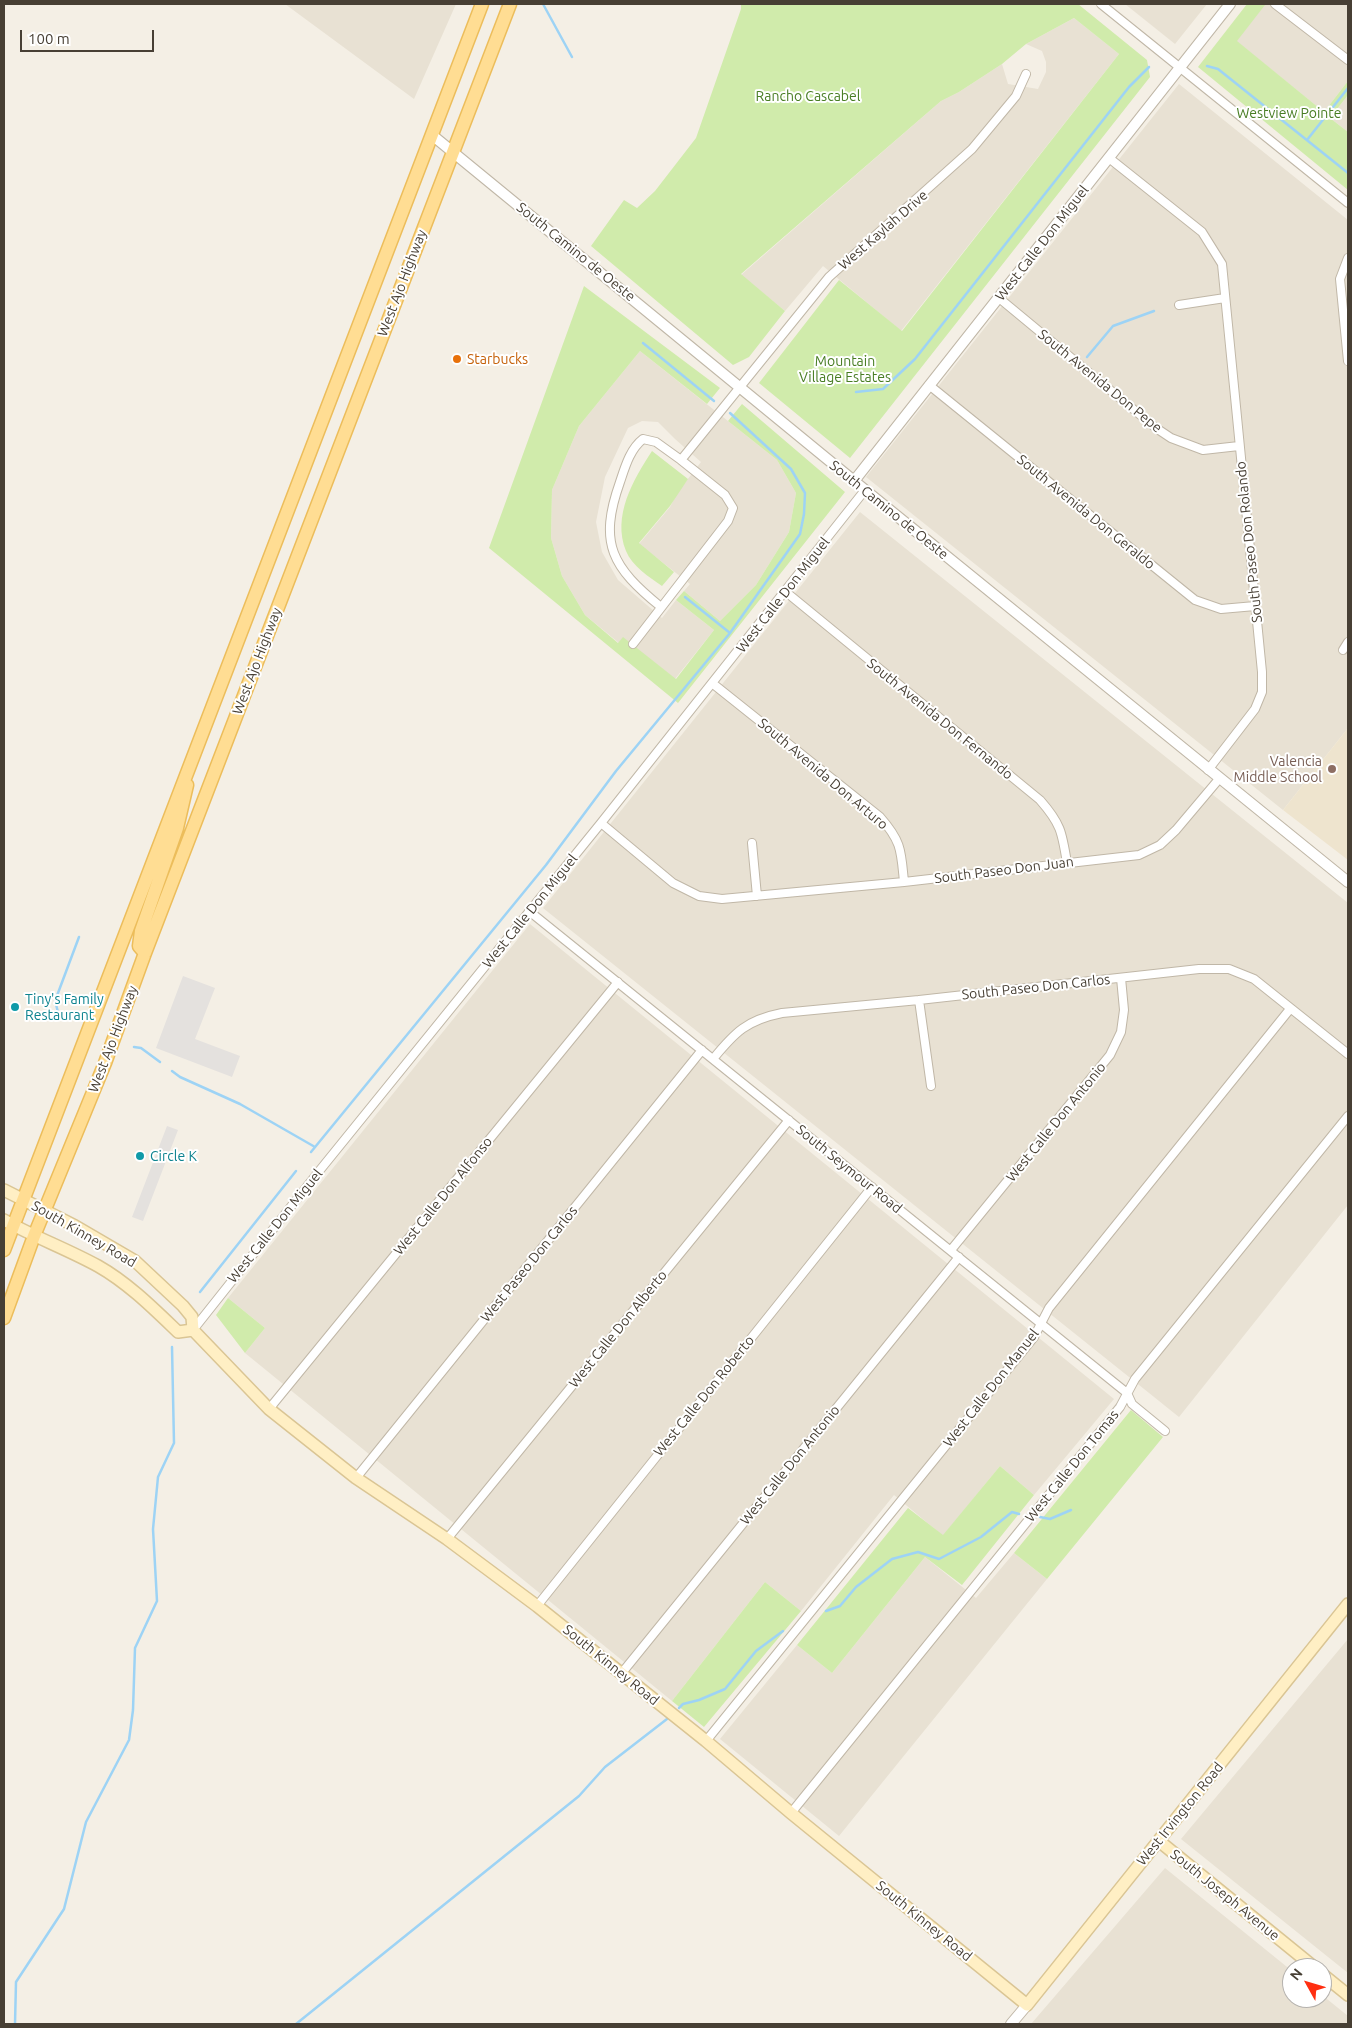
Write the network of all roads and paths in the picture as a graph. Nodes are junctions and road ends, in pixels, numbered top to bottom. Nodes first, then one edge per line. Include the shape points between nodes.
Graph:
1 (482, 4) edge
2 (510, 4) edge
3 (1101, 4) edge
4 (1230, 4) edge
5 (1275, 4) edge
6 (1348, 60) edge
7 (1180, 68) junction
8 (1026, 74) dead end
9 (432, 134) junction
10 (454, 151) junction
11 (1109, 158) junction
12 (1348, 203) edge
13 (1348, 258) edge
14 (999, 298) junction
15 (1225, 298) junction
16 (1180, 305) dead end
17 (1348, 361) edge
18 (929, 385) junction
19 (739, 387) junction
20 (1239, 446) junction
21 (681, 460) junction
22 (854, 481) junction
23 (865, 490) junction
24 (786, 592) junction
25 (1255, 606) junction
26 (661, 607) junction
27 (1348, 642) edge
28 (633, 644) dead end
29 (1343, 650) dead end
30 (712, 683) junction
31 (188, 765) junction
32 (1208, 770) junction
33 (1219, 778) junction
34 (601, 824) junction
35 (752, 843) dead end
36 (1067, 863) junction
37 (904, 882) junction
38 (1348, 882) edge
39 (757, 896) junction
40 (529, 911) junction
41 (145, 953) junction
42 (1121, 978) junction
43 (618, 982) junction
44 (919, 1000) junction
45 (1290, 1009) junction
46 (702, 1050) junction
47 (1348, 1054) edge
48 (713, 1059) junction
49 (931, 1086) dead end
50 (1348, 1116) edge
51 (789, 1120) junction
52 (872, 1187) junction
53 (4, 1190) edge
54 (23, 1199) junction
55 (44, 1210) junction
56 (9, 1223) edge
57 (34, 1236) junction
58 (4, 1250) edge
59 (951, 1250) junction
60 (959, 1257) junction
61 (4, 1318) edge
62 (1042, 1323) junction
63 (193, 1330) junction
64 (1127, 1393) junction
65 (269, 1410) junction
66 (1165, 1431) dead end
67 (356, 1478) junction
68 (447, 1539) junction
69 (1348, 1604) edge
70 (537, 1606) junction
71 (621, 1674) junction
72 (706, 1741) junction
73 (791, 1813) junction
74 (1159, 1841) junction
75 (1303, 1958) edge
76 (1332, 1982) edge
77 (1348, 1995) edge
78 (1027, 2005) junction
79 (1011, 2024) edge

1 - 9 main road, West Ajo Highway
2 - 10 main road, West Ajo Highway
3 - 7 street
4 - 7 street, West Calle Don Miguel
5 - 6 street
7 - 11 street, West Calle Don Miguel
7 - 12 street
8 - 19 street, West Kaylah Drive via 1016,96 972,149 829,277
9 - 10 street, South Camino de Oeste
9 - 31 main road, West Ajo Highway
10 - 19 street, South Camino de Oeste
10 - 41 main road, West Ajo Highway
11 - 14 street, West Calle Don Miguel
11 - 15 street, South Paseo Don Rolando via 1202,232 1222,264
13 - 17 street via 1340,279
14 - 18 street, West Calle Don Miguel
14 - 20 street, South Avenida Don Pepe via 1171,438 1203,450
15 - 16 street
15 - 20 street, South Paseo Don Rolando
18 - 22 street, West Calle Don Miguel
18 - 25 street, South Avenida Don Geraldo via 1195,600 1221,609
19 - 21 street, West Kaylah Drive
19 - 22 street, South Camino de Oeste
20 - 25 street, South Paseo Don Rolando
21 - 26 street via 725,495 733,508 728,521
21 - 26 street via 643,436 620,481 610,518 609,538 615,559 628,577
22 - 23 street, South Camino de Oeste
23 - 24 street, West Calle Don Miguel
23 - 32 street, South Camino de Oeste
24 - 30 street, West Calle Don Miguel
24 - 36 street, South Avenida Don Fernando via 1040,800 1055,818
25 - 32 street, South Paseo Don Rolando via 1262,692 1255,709
26 - 28 street
27 - 29 street
30 - 34 street, West Calle Don Miguel
30 - 37 street, South Avenida Don Arturo via 880,817 901,849
31 - 41 main road via 182,810 141,931 139,946
31 - 54 main road, West Ajo Highway
32 - 33 street, South Camino de Oeste
33 - 36 street, South Paseo Don Juan via 1176,830 1160,844 1140,855
33 - 38 street, South Camino de Oeste
34 - 39 street, South Paseo Don Juan via 673,883 699,896 722,899
34 - 40 street, West Calle Don Miguel
35 - 39 street
36 - 37 street, South Paseo Don Juan
37 - 39 street, South Paseo Don Juan
40 - 43 street, South Seymour Road
40 - 63 street, West Calle Don Miguel
41 - 55 main road, West Ajo Highway via 105,1063
42 - 44 street, South Paseo Don Carlos
42 - 45 street, South Paseo Don Carlos via 1228,969 1254,979
42 - 59 street, West Calle Don Antonio via 1124,1010 1121,1032 1110,1055
43 - 46 street, South Seymour Road
43 - 65 street, West Calle Don Alfonso
44 - 48 street, South Paseo Don Carlos via 763,1017 732,1036
44 - 49 street
45 - 47 street, South Paseo Don Carlos
45 - 62 street, West Calle Don Manuel via 1049,1308
46 - 48 street, South Seymour Road
46 - 67 street, West Paseo Don Carlos
48 - 51 street, South Seymour Road
50 - 64 street, West Calle Don Tomas
51 - 52 street, South Seymour Road
51 - 68 street, West Calle Don Alberto
52 - 59 street, South Seymour Road
52 - 70 street, West Calle Don Roberto
53 - 54 main road, South Kinney Road
54 - 55 main road, South Kinney Road
54 - 56 main road, West Ajo Highway
55 - 57 main road, West Ajo Highway
55 - 63 main road, South Kinney Road via 135,1261 183,1306 192,1317
56 - 57 main road, South Kinney Road
56 - 58 main road, West Ajo Highway
57 - 61 main road, West Ajo Highway
57 - 63 main road, South Kinney Road via 98,1266 121,1281 178,1332
59 - 60 street, South Seymour Road
60 - 62 street, South Seymour Road
60 - 71 street, West Calle Don Antonio
62 - 64 street, South Seymour Road
62 - 72 street, West Calle Don Manuel via 1034,1337
63 - 65 main road, South Kinney Road
64 - 66 street, South Seymour Road via 1132,1404
64 - 73 street, West Calle Don Tomas via 1120,1407
65 - 67 main road, South Kinney Road
67 - 68 main road, South Kinney Road
68 - 70 main road, South Kinney Road
69 - 74 main road, West Irvington Road
70 - 71 main road, South Kinney Road
71 - 72 main road, South Kinney Road
72 - 73 main road, South Kinney Road
73 - 78 main road, South Kinney Road
74 - 75 main road, South Joseph Avenue
74 - 78 main road, West Irvington Road
76 - 77 main road
78 - 79 street, West Irvington Road

